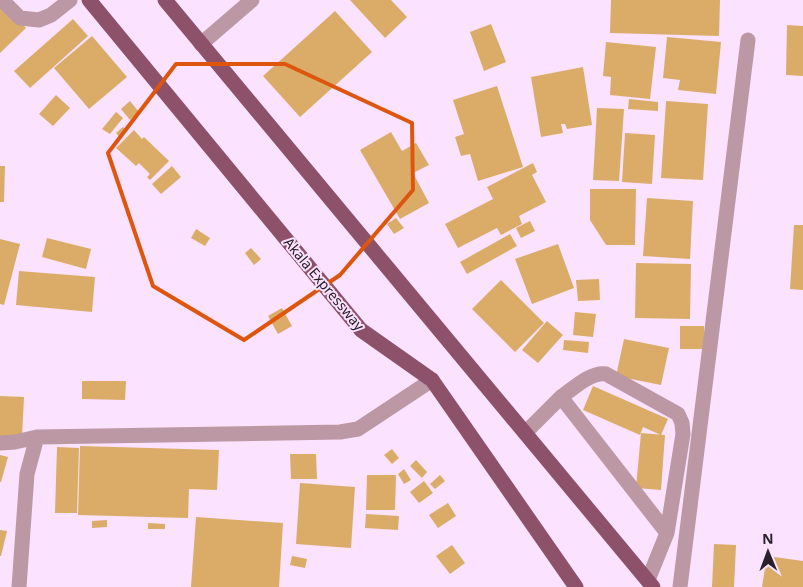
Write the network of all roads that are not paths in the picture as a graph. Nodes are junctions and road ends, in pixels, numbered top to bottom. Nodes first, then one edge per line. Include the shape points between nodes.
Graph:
1 (2, 0) edge
2 (70, 0) edge
3 (89, 0) edge
4 (165, 0) edge
5 (252, 0) edge
6 (748, 40) dead end
7 (201, 44) junction
8 (432, 380) junction
9 (561, 397) junction
10 (525, 433) junction
11 (37, 437) junction
12 (0, 443) edge
13 (667, 533) junction
14 (650, 584) edge
15 (19, 587) edge
16 (576, 587) edge
17 (680, 587) edge

1 - 2 street via 20,18 40,20
3 - 8 main road, Akala Expressway via 361,330
4 - 7 main road
5 - 7 street
6 - 17 street
7 - 10 main road
8 - 11 street via 358,429 340,432
8 - 16 main road, Akala Expressway
9 - 10 street
9 - 13 street
9 - 13 street via 600,373 678,414 683,434
10 - 14 main road
11 - 12 street
11 - 15 street via 27,474
13 - 14 street

